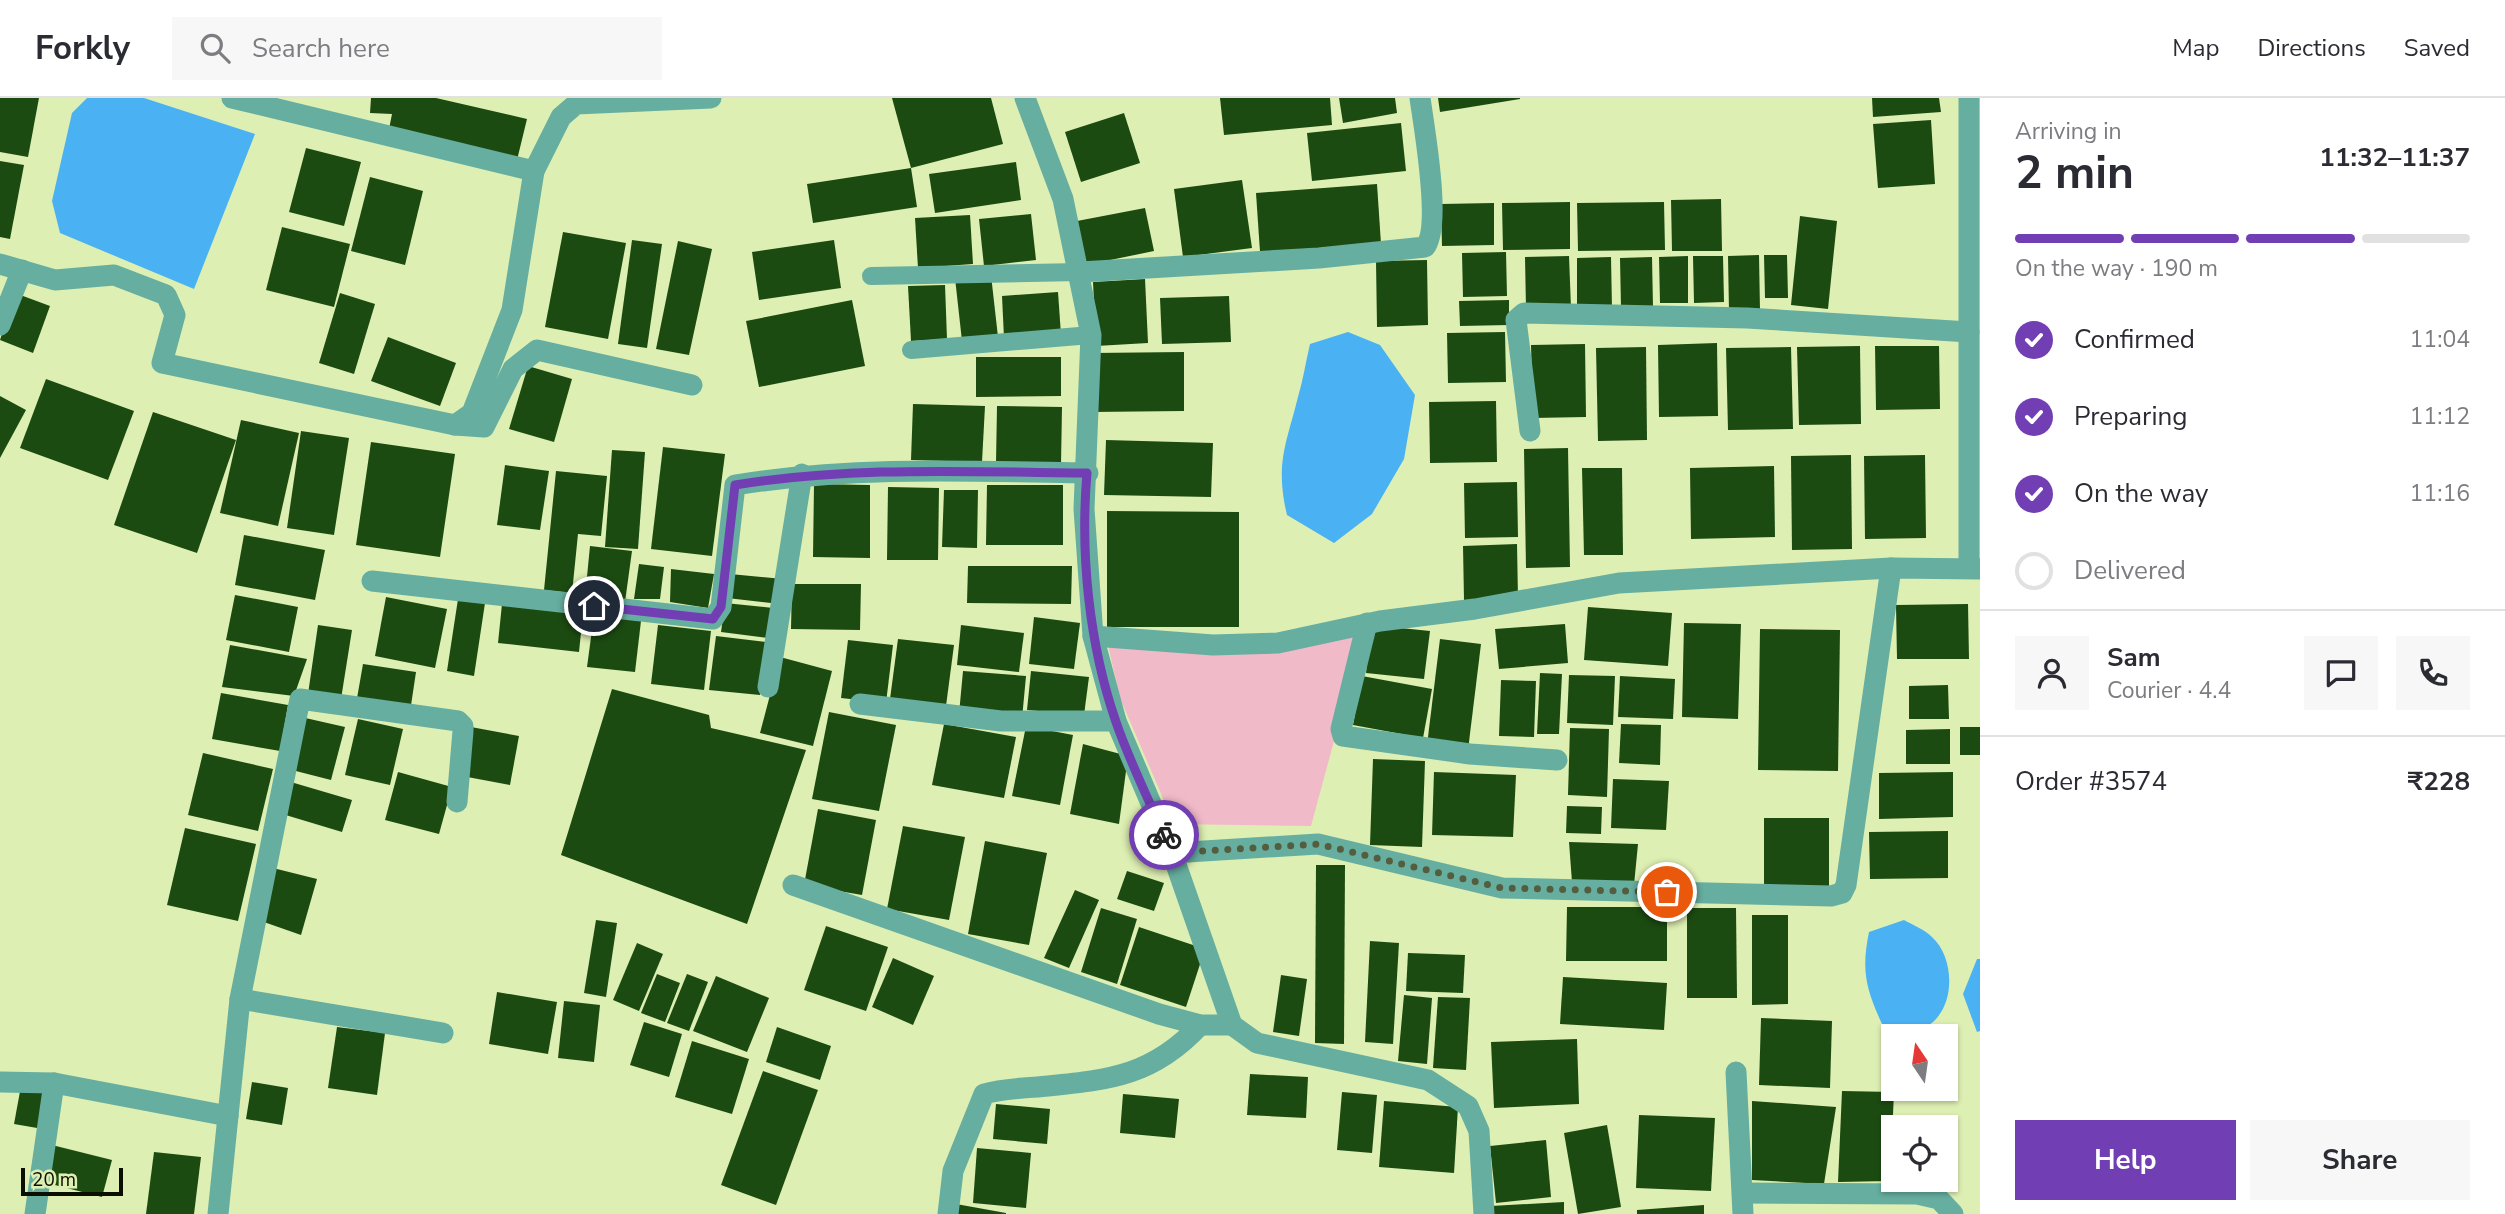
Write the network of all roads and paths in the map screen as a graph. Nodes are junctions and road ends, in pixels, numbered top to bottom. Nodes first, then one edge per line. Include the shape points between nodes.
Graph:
1 (232, 98) edge
2 (711, 98) edge
3 (1025, 98) edge
4 (1420, 98) edge
5 (1969, 98) edge
6 (534, 171) junction
7 (0, 264) edge
8 (22, 270) junction
9 (1080, 272) junction
10 (871, 276) dead end
11 (0, 325) edge
12 (1091, 335) junction
13 (1973, 342) edge
14 (911, 350) dead end
15 (692, 385) dead end
16 (455, 425) junction
17 (1530, 431) dead end
18 (1087, 473) junction
19 (802, 474) junction
20 (1891, 568) junction
21 (1975, 568) edge
22 (372, 581) dead end
23 (1367, 624) junction
24 (1093, 636) junction
25 (768, 687) dead end
26 (860, 704) dead end
27 (1116, 721) junction
28 (1557, 760) dead end
29 (457, 802) dead end
30 (1172, 853) junction
31 (793, 885) dead end
32 (240, 999) junction
33 (1232, 1025) junction
34 (1200, 1026) junction
35 (443, 1033) dead end
36 (1736, 1072) dead end
37 (0, 1082) edge
38 (54, 1083) junction
39 (228, 1116) junction
40 (1743, 1203) edge
41 (35, 1214) edge
42 (218, 1214) edge
43 (948, 1214) edge
44 (1484, 1214) edge
45 (1953, 1214) edge

1 - 6 street
2 - 6 street via 576,104 561,117
3 - 9 street via 1063,199
4 - 9 street via 1433,206 1425,247
5 - 13 street
6 - 16 street via 512,310 472,414
7 - 8 street
8 - 11 street
8 - 16 street via 55,280 114,275 166,295 175,315 162,363
9 - 10 lane
9 - 12 street
12 - 14 lane
12 - 18 street
13 - 17 street via 1747,318 1524,313 1517,320
13 - 21 street
15 - 16 street via 537,351 513,369 484,427
18 - 19 street via 925,470
18 - 24 street via 1084,509
19 - 22 street via 735,485 721,607 713,619
19 - 25 street
20 - 21 street
20 - 23 street via 1619,583
20 - 30 street via 1842,893 1502,888 1318,844
23 - 24 street via 1278,643 1213,645
23 - 28 street via 1343,736 1470,754
24 - 27 street
26 - 27 street via 1001,721
27 - 30 street
29 - 32 street via 463,731 457,721 300,699
30 - 33 street
31 - 34 street
32 - 35 street
32 - 39 street
33 - 34 street
33 - 44 street via 1257,1043 1427,1080 1468,1106 1479,1131
34 - 43 street via 1178,1049 1127,1073 984,1094 953,1171
36 - 40 street
37 - 38 street
38 - 39 street
38 - 41 street
39 - 42 street
40 - 45 street via 1917,1194 1939,1199

